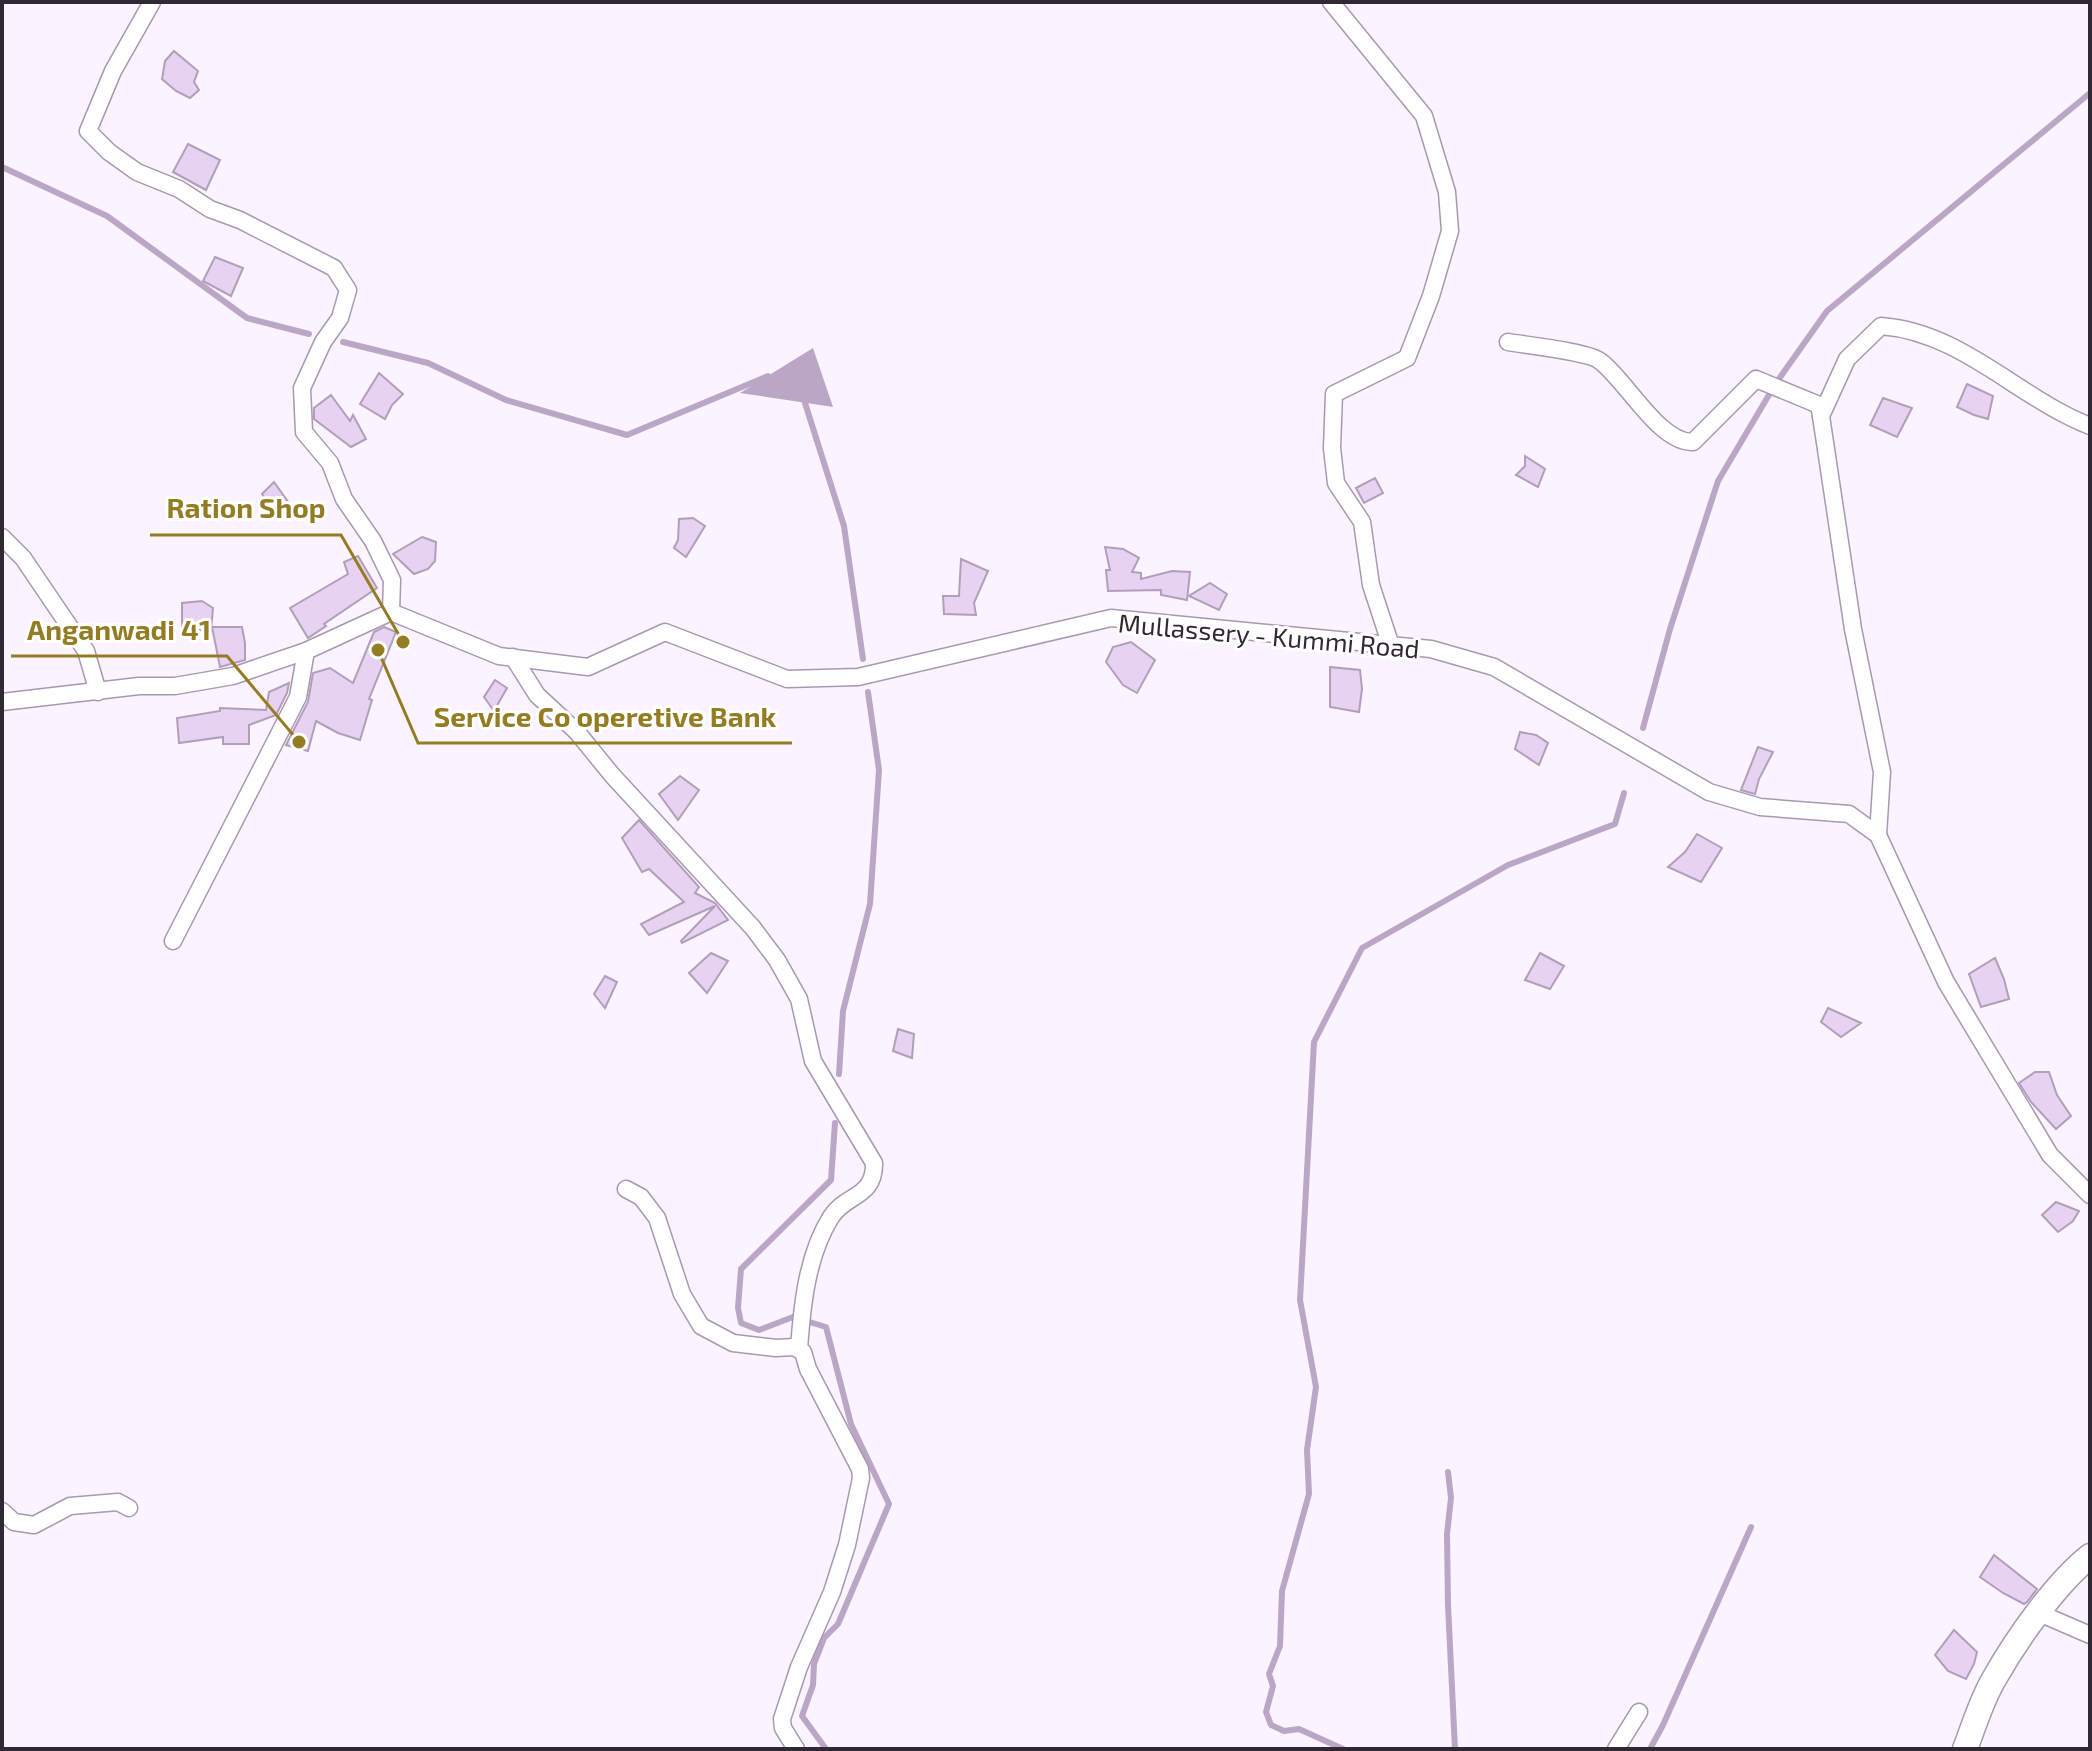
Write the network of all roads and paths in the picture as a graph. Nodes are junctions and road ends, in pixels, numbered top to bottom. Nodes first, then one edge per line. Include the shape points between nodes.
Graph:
1 (152, 2) edge
2 (1331, 2) edge
3 (1508, 342) dead end
4 (1821, 416) junction
5 (2090, 426) edge
6 (2, 537) edge
7 (391, 612) junction
8 (1391, 646) junction
9 (306, 651) junction
10 (513, 657) junction
11 (98, 692) junction
12 (2, 702) edge
13 (1878, 835) junction
14 (173, 941) dead end
15 (626, 1189) dead end
16 (2090, 1195) edge
17 (802, 1355) junction
18 (129, 1508) dead end
19 (2, 1511) edge
20 (2090, 1556) edge
21 (2039, 1613) junction
22 (2090, 1635) edge
23 (1639, 1712) dead end
24 (796, 1749) edge
25 (1616, 1749) edge
26 (1965, 1749) edge

1 - 7 street via 113,71 88,131 137,172 334,268 348,290 340,318 302,388 304,432 330,463 344,499 392,580
2 - 8 street via 1424,116 1447,192 1450,231 1407,358 1334,394 1336,483 1362,522 1371,585
3 - 4 street via 1598,359 1667,432 1684,442 1693,442 1756,379 1819,405
4 - 5 street via 1847,359 1881,326 1936,339
4 - 13 street via 1853,629 1882,772
6 - 11 street via 23,558 86,651
7 - 9 street
7 - 10 street, Mullassery - Kummi Road
8 - 10 street, Mullassery - Kummi Road via 1111,618 858,677 787,679 665,632 588,667
8 - 13 street, Mullassery - Kummi Road via 1431,649 1494,667 1709,792 1760,807 1849,814
9 - 11 street via 218,679
9 - 14 street via 298,697
10 - 17 street via 537,695 577,732 777,960 799,999 813,1061 874,1163 869,1185 832,1215 817,1245 805,1290
11 - 12 street
13 - 16 street via 1946,982 2050,1155
15 - 17 street via 641,1197 657,1218 682,1294 701,1326 733,1343
17 - 24 street via 861,1478 832,1592 782,1719
18 - 19 street via 118,1502 70,1506 34,1525 14,1522
20 - 21 main road
21 - 22 street
21 - 26 main road via 1993,1680
23 - 25 street

